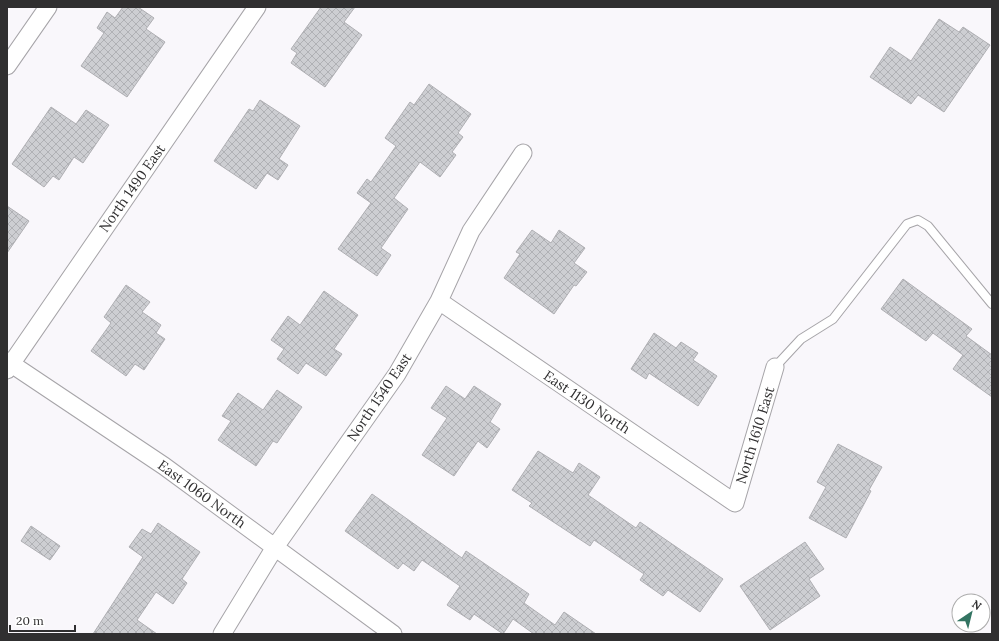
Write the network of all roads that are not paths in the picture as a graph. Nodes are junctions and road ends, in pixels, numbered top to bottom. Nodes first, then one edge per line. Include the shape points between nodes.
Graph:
1 (48, 7) edge
2 (257, 7) edge
3 (7, 66) edge
4 (523, 153) dead end
5 (439, 301) junction
6 (992, 304) edge
7 (8, 365) edge
8 (775, 367) joint
9 (735, 503) joint
10 (274, 548) junction
11 (222, 634) edge
12 (393, 634) edge

1 - 3 street
2 - 7 street, North 1490 East
4 - 5 street, North 1540 East via 471,231
5 - 9 street, East 1130 North
5 - 10 street, North 1540 East via 397,374
6 - 8 lane via 928,226 918,220 906,224 832,319 801,339
7 - 10 street, East 1060 North via 164,466
8 - 9 street, North 1610 East
10 - 11 street, North 1540 East
10 - 12 street, East 1060 North

